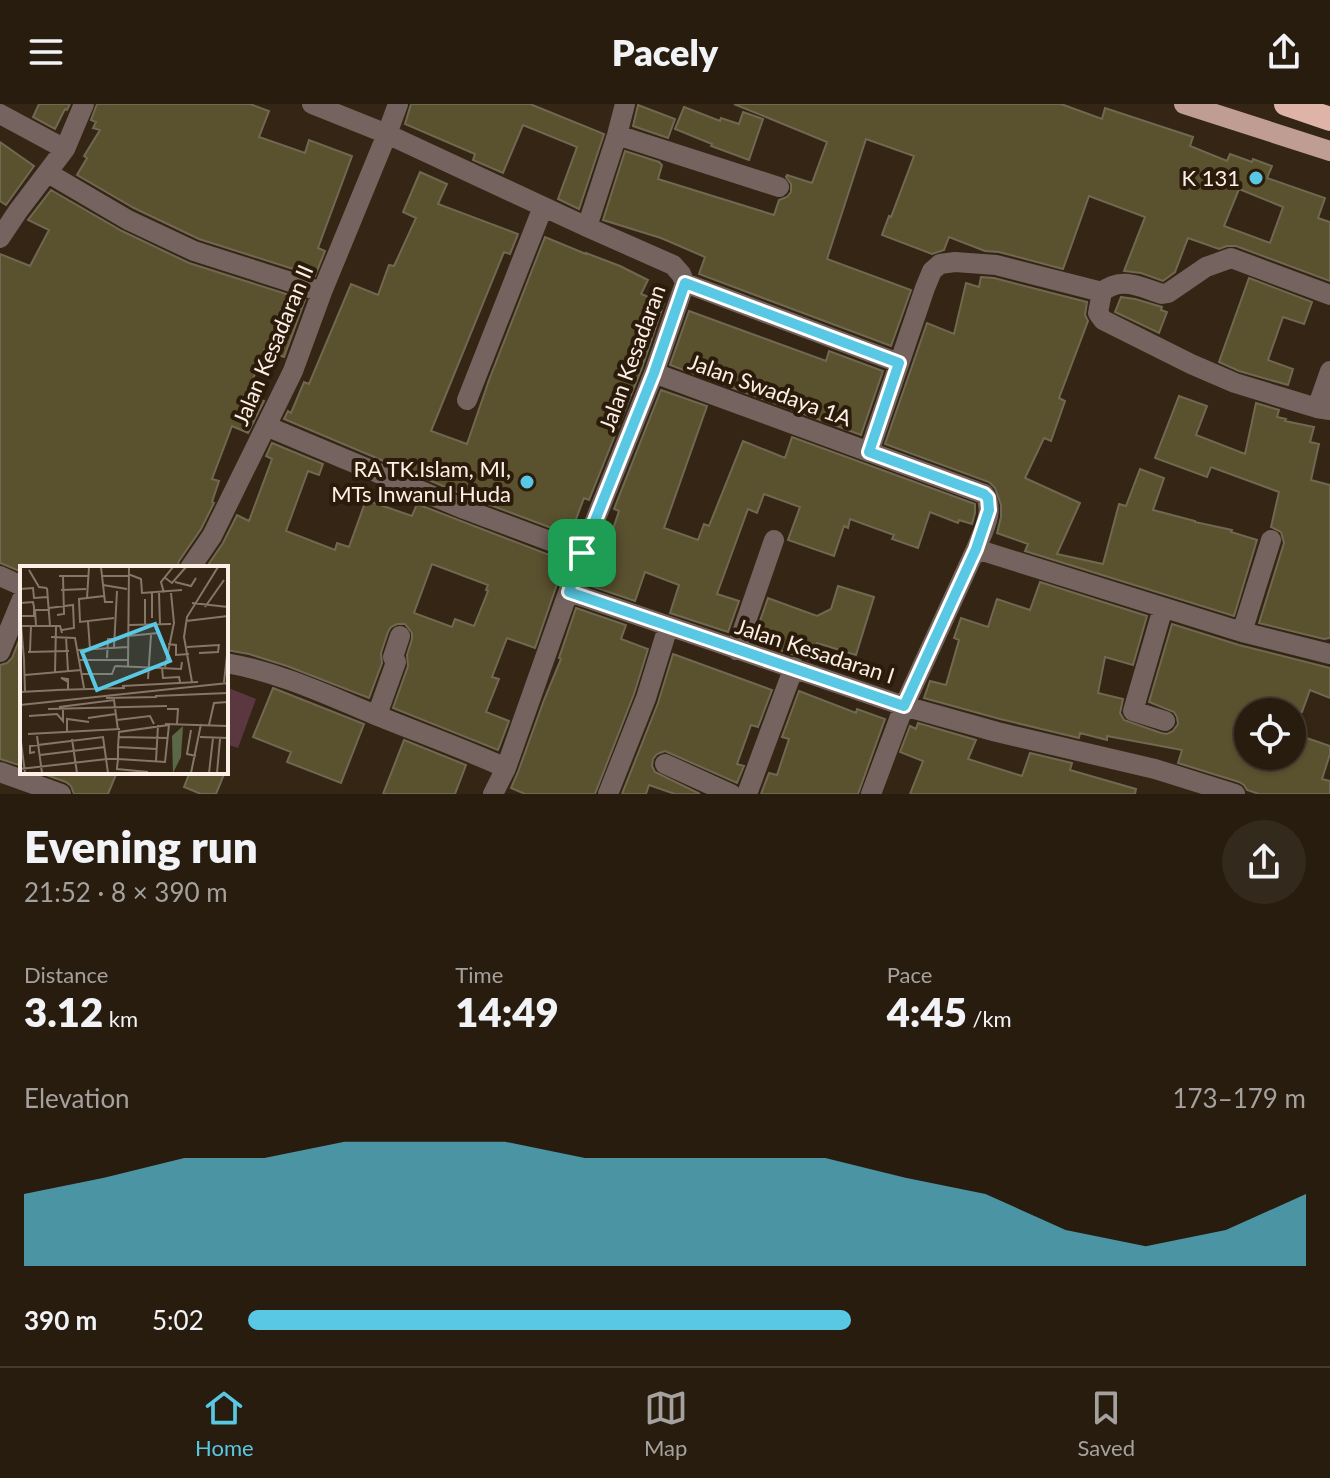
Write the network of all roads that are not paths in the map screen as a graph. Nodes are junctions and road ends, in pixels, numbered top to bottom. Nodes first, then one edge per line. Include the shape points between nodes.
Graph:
1 (84, 104) edge
2 (312, 104) edge
3 (398, 104) edge
4 (625, 104) edge
5 (1184, 104) edge
6 (1286, 104) edge
7 (0, 114) edge
8 (1330, 119) edge
9 (387, 134) junction
10 (617, 135) junction
11 (65, 149) junction
12 (1330, 151) edge
13 (48, 173) junction
14 (779, 187) dead end
15 (543, 207) junction
16 (587, 227) junction
17 (0, 238) edge
18 (685, 283) junction
19 (322, 292) junction
20 (1102, 292) junction
21 (1330, 295) edge
22 (899, 363) junction
23 (1330, 371) edge
24 (654, 373) junction
25 (467, 400) dead end
26 (1324, 409) edge
27 (266, 426) junction
28 (869, 452) junction
29 (774, 540) dead end
30 (1271, 540) dead end
31 (976, 549) junction
32 (582, 553) junction
33 (191, 566) edge
34 (0, 576) edge
35 (20, 585) edge
36 (569, 592) junction
37 (1163, 608) junction
38 (18, 622) edge
39 (668, 627) junction
40 (1242, 632) junction
41 (400, 636) dead end
42 (736, 650) junction
43 (0, 652) edge
44 (1330, 654) edge
45 (228, 663) edge
46 (794, 667) junction
47 (904, 706) junction
48 (377, 715) junction
49 (1165, 721) dead end
50 (665, 764) dead end
51 (506, 768) junction
52 (0, 772) edge
53 (1178, 785) edge
54 (61, 794) edge
55 (493, 794) edge
56 (608, 794) edge
57 (731, 794) edge
58 (747, 794) edge
59 (871, 794) edge
60 (1235, 794) edge

1 - 11 street
2 - 9 street, Jalan Kesadaran
3 - 9 street, Jalan Kesadaran II
4 - 10 street
5 - 12 main road
6 - 8 highway
7 - 11 street
9 - 15 street, Jalan Kesadaran
9 - 19 street, Jalan Kesadaran II
10 - 14 street
10 - 16 street
11 - 13 street
13 - 17 street
13 - 19 street via 194,251
15 - 16 street, Jalan Kesadaran
15 - 25 street
16 - 18 street, Jalan Kesadaran via 673,265
18 - 22 street
18 - 24 street, Jalan Kesadaran
19 - 27 street, Jalan Kesadaran II
20 - 21 street via 1123,282 1168,293 1206,267 1231,258
20 - 22 street via 996,265 940,264 932,271
20 - 26 street via 1098,313 1103,320 1235,383
22 - 28 street
23 - 26 street
24 - 28 street, Jalan Swadaya 1A
24 - 32 street, Jalan Kesadaran
27 - 32 street
27 - 33 street, Jalan Kesadaran II via 212,536
28 - 31 street, Jalan Swadaya 1A via 984,494 989,510
29 - 42 street
30 - 40 street
31 - 37 street
31 - 47 street
32 - 36 street, Jalan Kesadaran
34 - 35 street
36 - 39 street, Jalan Kesadaran I
36 - 51 street, Jalan Kesadaran
37 - 40 street
37 - 49 street via 1133,711
38 - 43 street
39 - 42 street, Jalan Kesadaran I
39 - 56 street
40 - 44 street
41 - 48 street
42 - 46 street, Jalan Kesadaran I
45 - 48 street via 300,683
46 - 47 street, Jalan Kesadaran I
46 - 58 street
47 - 53 street, Jalan Kesadaran I
47 - 59 street
48 - 51 street
50 - 57 street
51 - 55 street, Jalan Kesadaran
52 - 54 street
53 - 60 street, Jalan Kesadaran I

